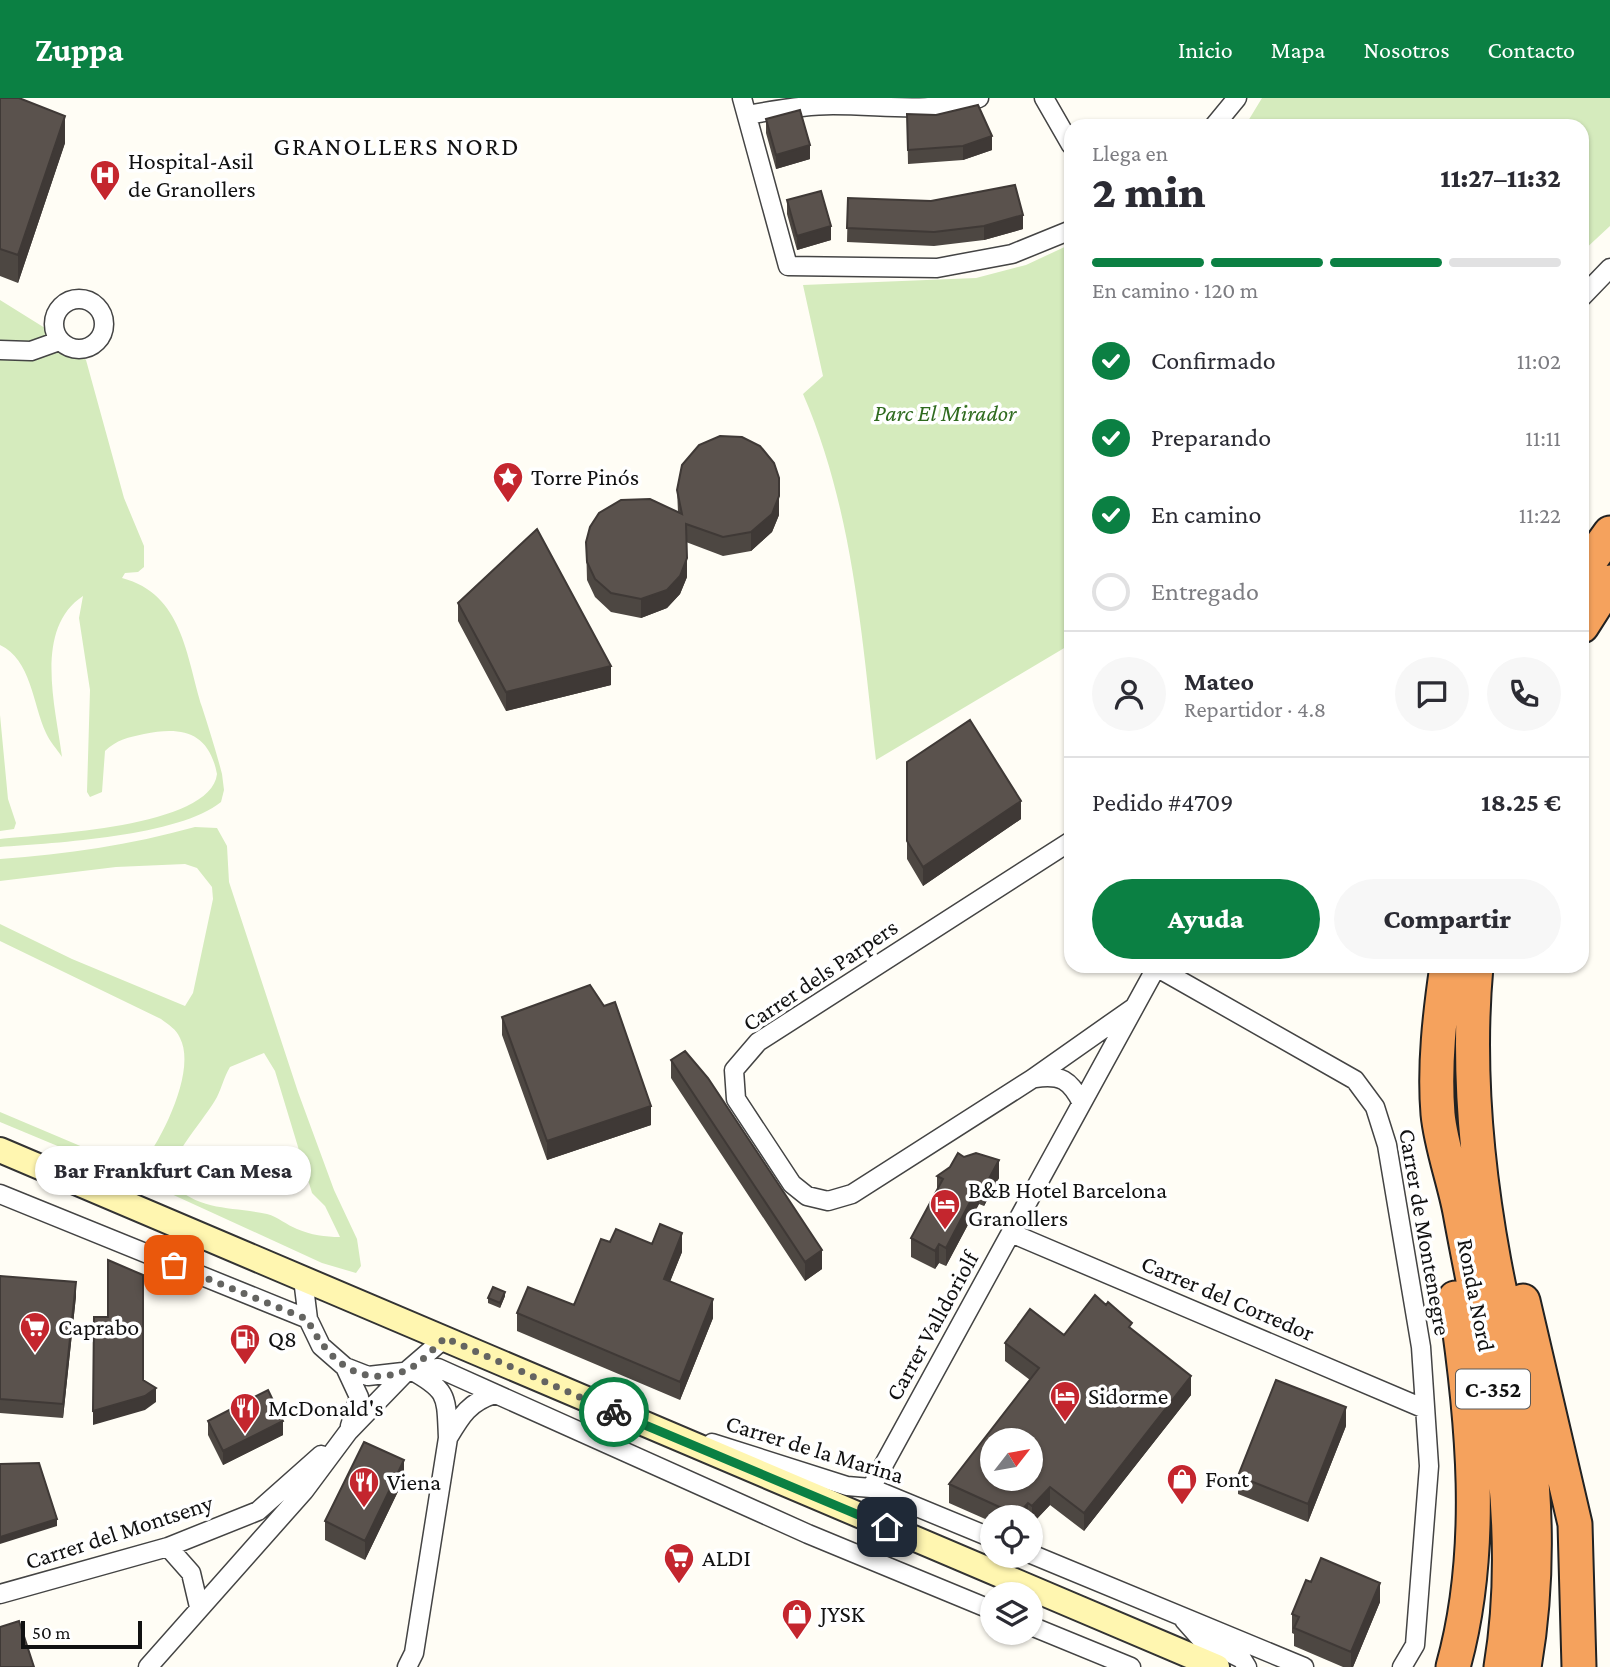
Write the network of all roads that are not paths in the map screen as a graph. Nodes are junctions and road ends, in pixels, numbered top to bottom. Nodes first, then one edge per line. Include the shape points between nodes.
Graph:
1 (979, 98) edge
2 (1044, 98) edge
3 (1237, 98) edge
4 (744, 107) edge
5 (1220, 119) edge
6 (1064, 133) edge
7 (1064, 233) edge
8 (1610, 268) edge
9 (1589, 290) edge
10 (59, 341) dead end
11 (0, 350) edge
12 (1610, 533) edge
13 (1589, 562) edge
14 (1610, 582) edge
15 (1589, 615) edge
16 (1064, 845) edge
17 (1153, 973) edge
18 (1167, 973) edge
19 (1446, 973) edge
20 (1476, 973) edge
21 (1133, 1008) junction
22 (1032, 1079) junction
23 (1082, 1103) junction
24 (1438, 1115) junction
25 (0, 1150) edge
26 (1479, 1163) junction
27 (0, 1194) edge
28 (1011, 1233) junction
29 (303, 1279) junction
30 (307, 1319) junction
31 (445, 1338) junction
32 (345, 1367) junction
33 (409, 1369) junction
34 (495, 1394) junction
35 (1425, 1409) junction
36 (659, 1431) junction
37 (348, 1432) junction
38 (448, 1438) junction
39 (871, 1488) junction
40 (980, 1533) edge
41 (168, 1548) junction
42 (1043, 1559) edge
43 (0, 1594) edge
44 (980, 1605) edge
45 (199, 1607) junction
46 (1181, 1616) junction
47 (1043, 1631) edge
48 (413, 1662) edge
49 (148, 1667) edge
50 (1131, 1667) edge
51 (1217, 1667) edge
52 (1247, 1667) edge
53 (1304, 1667) edge
54 (1402, 1667) edge
55 (1453, 1667) edge
56 (1501, 1667) edge
57 (1524, 1667) edge
58 (1579, 1667) edge

1 - 4 street via 909,110 831,105
2 - 6 street
3 - 5 street
4 - 7 street via 788,266 937,268 1012,254
8 - 9 street
10 - 11 street via 31,351
12 - 13 highway
14 - 15 highway
16 - 22 street, Carrer dels Parpers via 758,1042 734,1070 736,1099 792,1184 807,1196 828,1201 852,1194
17 - 21 street, Carrer Valldoriolf
18 - 35 street, Carrer de Montenegre via 1355,1080 1376,1107 1387,1145 1417,1320
19 - 24 highway, Ronda Nord / C-352
20 - 26 highway, Ronda Nord / C-352 via 1472,1054
21 - 22 street, Carrer dels Parpers
21 - 23 street, Carrer Valldoriolf
22 - 23 street via 1054,1075 1065,1079
23 - 28 street, Carrer Valldoriolf
24 - 55 highway via 1441,1199 1470,1433 1473,1517 1469,1577
24 - 56 highway, Ronda Nord / C-352 via 1504,1442 1510,1601
25 - 29 street
26 - 57 highway, Ronda Nord / C-352 via 1530,1466 1535,1522 1533,1605
26 - 58 highway via 1533,1339 1575,1524
27 - 30 street
28 - 35 street, Carrer del Corredor
28 - 39 street, Carrer Valldoriolf
29 - 30 street
29 - 31 street
30 - 32 street via 321,1346
31 - 33 street
31 - 36 street
32 - 33 street via 368,1376
32 - 37 street via 359,1397
33 - 34 street via 438,1368
33 - 37 street
33 - 38 street via 437,1385 446,1402
34 - 38 street via 465,1409
34 - 44 street
35 - 54 street, Carrer de Montenegre via 1429,1466 1415,1646
36 - 39 street, Carrer de la Marina via 737,1449 844,1485
36 - 51 street
37 - 41 street, Carrer del Montseny via 258,1511
37 - 45 street via 304,1491
38 - 48 street
39 - 40 street, Carrer de la Marina
41 - 43 street, Carrer del Montseny
41 - 45 street via 191,1573
42 - 46 street
45 - 49 street
46 - 52 street via 1200,1638 1242,1659
46 - 53 street
47 - 50 street

